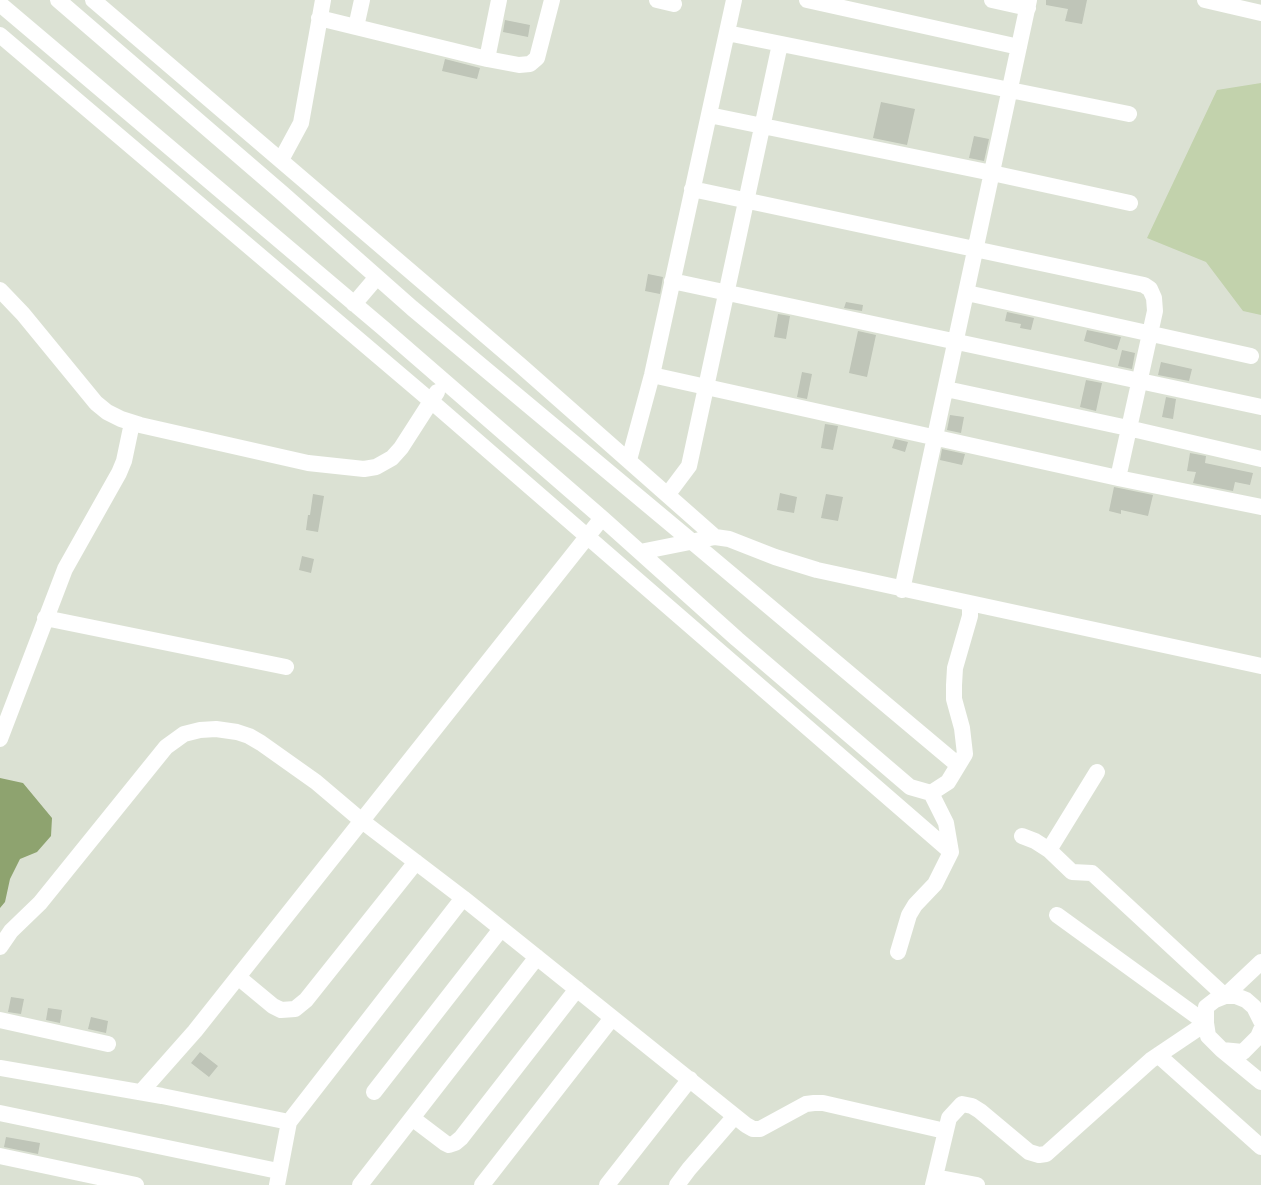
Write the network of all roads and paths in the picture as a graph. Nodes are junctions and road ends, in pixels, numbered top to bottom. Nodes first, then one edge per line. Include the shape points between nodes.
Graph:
1 (58, 0) edge
2 (93, 0) edge
3 (323, 0) edge
4 (362, 0) edge
5 (499, 0) edge
6 (552, 0) edge
7 (657, 0) edge
8 (734, 0) edge
9 (807, 0) edge
10 (992, 0) edge
11 (1205, 0) edge
12 (0, 4) edge
13 (674, 4) dead end
14 (1028, 4) edge
15 (1261, 13) edge
16 (319, 18) junction
17 (356, 27) junction
18 (727, 33) junction
19 (0, 34) edge
20 (780, 44) junction
21 (1019, 47) junction
22 (487, 59) junction
23 (1010, 91) junction
24 (1129, 114) dead end
25 (709, 115) junction
26 (762, 126) junction
27 (281, 160) junction
28 (992, 173) junction
29 (692, 189) junction
30 (746, 200) junction
31 (1130, 203) dead end
32 (976, 249) junction
33 (377, 277) junction
34 (672, 281) junction
35 (0, 290) edge
36 (726, 292) junction
37 (967, 293) junction
38 (354, 304) junction
39 (1150, 334) junction
40 (956, 341) junction
41 (1251, 356) dead end
42 (652, 375) junction
43 (443, 382) junction
44 (1139, 382) junction
45 (706, 387) junction
46 (946, 389) junction
47 (431, 401) junction
48 (1261, 408) edge
49 (132, 423) junction
50 (1128, 428) junction
51 (935, 436) junction
52 (1261, 459) edge
53 (628, 460) junction
54 (1118, 478) junction
55 (668, 494) junction
56 (1261, 507) edge
57 (602, 518) junction
58 (588, 536) junction
59 (715, 537) junction
60 (693, 542) junction
61 (640, 552) junction
62 (902, 590) junction
63 (970, 604) junction
64 (45, 618) junction
65 (1261, 666) edge
66 (286, 667) dead end
67 (0, 740) edge
68 (958, 766) junction
69 (1097, 772) dead end
70 (931, 793) junction
71 (362, 821) junction
72 (1022, 836) dead end
73 (1049, 850) junction
74 (951, 852) junction
75 (416, 862) junction
76 (463, 898) junction
77 (1057, 915) dead end
78 (501, 929) junction
79 (0, 947) edge
80 (898, 952) dead end
81 (537, 957) junction
82 (1260, 965) edge
83 (238, 977) junction
84 (577, 990) junction
85 (1225, 996) junction
86 (612, 1018) junction
87 (0, 1020) edge
88 (1261, 1020) edge
89 (1206, 1023) junction
90 (1261, 1030) edge
91 (108, 1044) dead end
92 (1222, 1050) junction
93 (1158, 1055) junction
94 (0, 1068) edge
95 (690, 1079) junction
96 (1261, 1082) edge
97 (141, 1092) junction
98 (374, 1092) dead end
99 (0, 1113) edge
100 (734, 1116) junction
101 (412, 1118) junction
102 (289, 1122) junction
103 (945, 1131) junction
104 (1261, 1147) edge
105 (0, 1156) edge
106 (278, 1178) edge
107 (934, 1181) edge
108 (136, 1185) edge
109 (360, 1185) edge
110 (482, 1185) edge
111 (607, 1185) edge
112 (677, 1185) edge
113 (978, 1185) edge

1 - 33 street
2 - 27 street
3 - 16 street
4 - 17 street
5 - 22 street
6 - 22 street via 537,58 530,64 519,65
7 - 13 street
8 - 18 street
9 - 21 street
10 - 14 street
11 - 15 street
12 - 38 street
14 - 21 street
16 - 17 street
16 - 27 street via 301,123
17 - 22 street
18 - 20 street
18 - 25 street
19 - 47 street
20 - 23 street
20 - 26 street
21 - 23 street
23 - 24 street
23 - 28 street
25 - 26 street
25 - 29 street
26 - 28 street
26 - 30 street
27 - 53 street
28 - 31 street
28 - 32 street
29 - 30 street
29 - 34 street
30 - 32 street
30 - 36 street
32 - 37 street
32 - 39 street via 1144,285 1154,298
33 - 38 street
33 - 60 street
34 - 36 street
34 - 42 street
35 - 49 street via 96,403 107,412
36 - 40 street
36 - 45 street
37 - 39 street
37 - 40 street
38 - 43 street
39 - 41 street
39 - 44 street
40 - 44 street
40 - 46 street
42 - 45 street
42 - 53 street
43 - 47 street
43 - 57 street
44 - 48 street
44 - 50 street
45 - 51 street
45 - 55 street via 689,466
46 - 50 street
46 - 51 street
47 - 49 street via 392,458 376,467 364,469 308,462
47 - 58 street
49 - 64 street via 119,473 65,569
50 - 52 street
50 - 54 street
51 - 54 street
51 - 62 street
53 - 55 street
54 - 56 street
55 - 59 street
57 - 58 street
57 - 61 street
58 - 71 street
58 - 74 street
59 - 60 street
59 - 62 street via 741,542 804,567
60 - 61 street
60 - 68 street
61 - 70 street via 910,787
62 - 63 street
63 - 65 street
63 - 68 street via 970,616 955,668 954,699 965,748
64 - 66 street
64 - 67 street
68 - 70 street via 948,782
69 - 73 street
70 - 74 street via 946,822
71 - 75 street
71 - 79 street via 316,782 249,736 216,729 184,734 166,747 40,903 10,931
71 - 83 street
72 - 73 street
73 - 85 street via 1072,872 1092,873
74 - 80 street via 934,884 909,915
75 - 76 street
75 - 83 street via 306,1000 295,1009 281,1010 273,1006
76 - 78 street
76 - 102 street
77 - 89 street
78 - 81 street
78 - 98 street
81 - 84 street
81 - 101 street
82 - 85 street
83 - 97 street
84 - 86 street
84 - 101 street via 455,1144 445,1144
85 - 88 street via 1246,1000
85 - 89 street via 1206,1007
86 - 95 street
86 - 110 street
87 - 91 street
89 - 92 street via 1208,1036
89 - 93 street
90 - 92 street via 1243,1052
92 - 96 street
93 - 103 street via 1046,1154 1029,1152 980,1111 966,1104 953,1111
93 - 104 street
94 - 97 street
95 - 100 street
95 - 111 street
97 - 102 street
99 - 106 street
100 - 103 street via 760,1129 806,1104 823,1103
100 - 112 street
101 - 109 street
102 - 106 street
103 - 107 street
105 - 108 street
107 - 113 street

